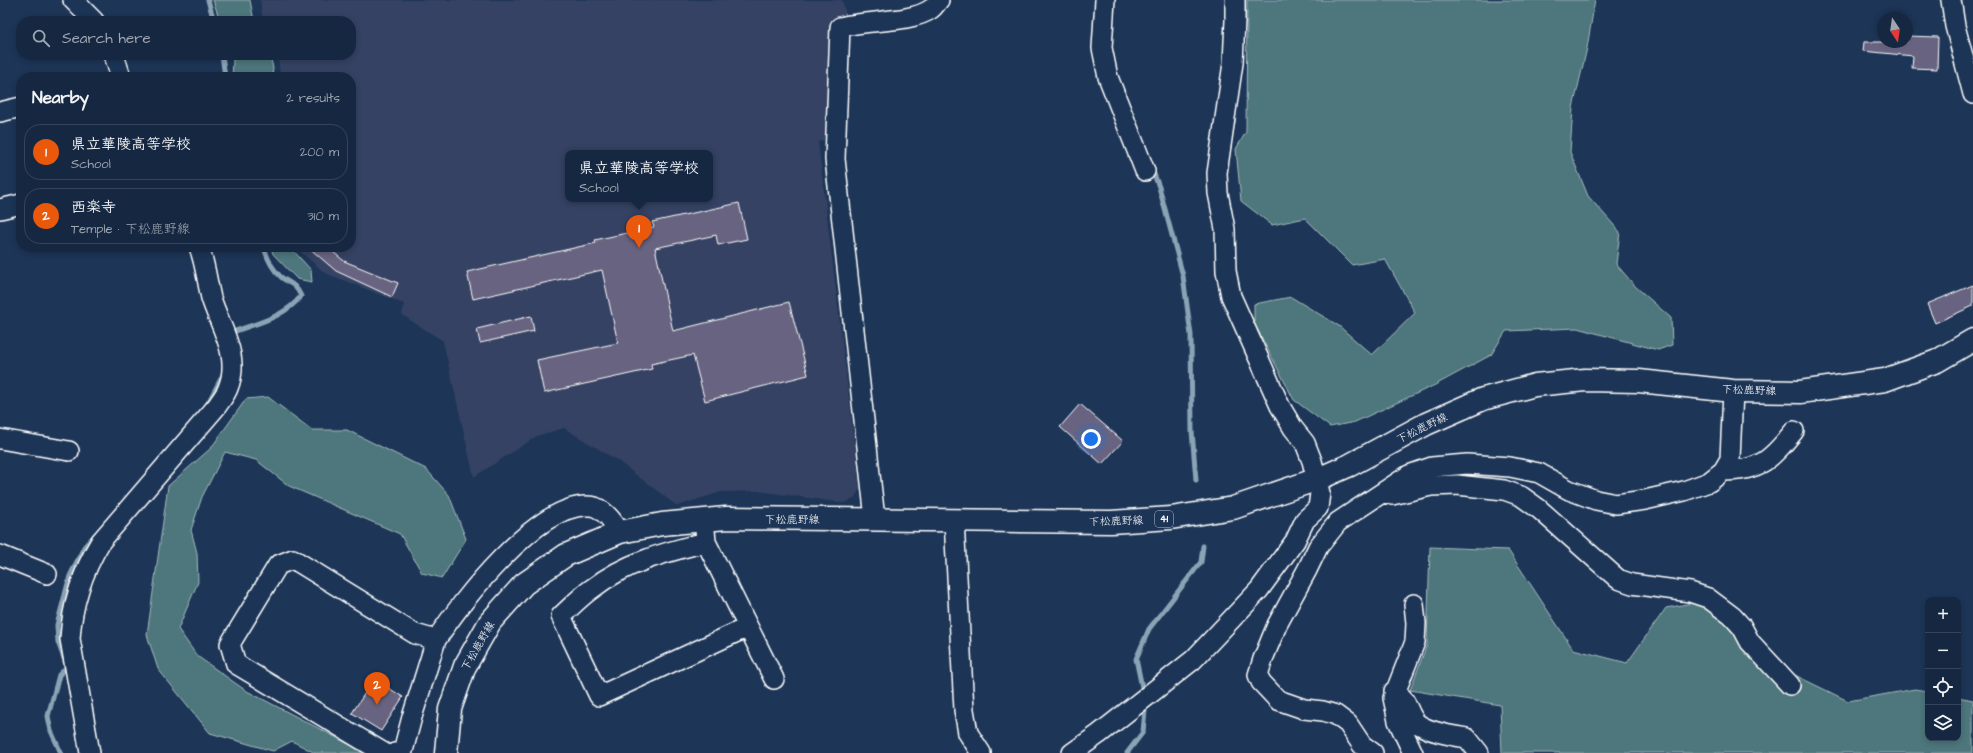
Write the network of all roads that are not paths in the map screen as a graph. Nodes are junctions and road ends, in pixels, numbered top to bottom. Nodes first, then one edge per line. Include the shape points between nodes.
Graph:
1 (73, 0) edge
2 (939, 0) edge
3 (1105, 0) edge
4 (1234, 0) edge
5 (1951, 0) edge
6 (89, 16) edge
7 (116, 60) edge
8 (119, 72) edge
9 (1973, 94) edge
10 (16, 108) edge
11 (0, 112) edge
12 (1146, 171) dead end
13 (16, 205) edge
14 (0, 209) edge
15 (200, 252) edge
16 (1973, 340) edge
17 (1733, 391) junction
18 (1794, 431) dead end
19 (0, 439) edge
20 (69, 451) dead end
21 (1723, 471) junction
22 (1318, 479) junction
23 (1384, 492) junction
24 (1318, 508) junction
25 (705, 519) junction
26 (875, 520) junction
27 (954, 520) junction
28 (1338, 522) junction
29 (620, 532) junction
30 (706, 542) junction
31 (0, 555) edge
32 (48, 574) dead end
33 (1414, 604) dead end
34 (748, 627) junction
35 (436, 640) junction
36 (774, 679) dead end
37 (1790, 685) dead end
38 (1394, 691) junction
39 (90, 753) edge
40 (384, 753) edge
41 (395, 753) edge
42 (446, 753) edge
43 (981, 753) edge
44 (1072, 753) edge
45 (1373, 753) edge
46 (1413, 753) edge
47 (1479, 753) edge

1 - 6 street
2 - 26 street via 931,9 914,16 840,27 835,159
3 - 12 street via 1102,48 1108,76
4 - 22 street via 1233,63 1217,173 1225,229 1226,271 1230,296 1280,406 1305,443
5 - 9 street via 1955,26
7 - 8 street
10 - 11 street
13 - 14 street
15 - 39 street via 212,299 232,356 232,374 228,389 217,406 101,541 78,590 70,639
16 - 17 main road, 下松鹿野線 / 41 via 1936,361 1885,380 1800,392
17 - 21 street via 1730,459
17 - 22 main road, 下松鹿野線 / 41 via 1639,380 1586,380 1535,384 1483,399 1426,424 1350,465
18 - 21 street via 1762,464 1740,471
19 - 20 street
21 - 23 street via 1710,482 1684,491 1616,504 1576,492 1539,473 1510,467 1467,464 1432,467 1409,475
22 - 24 street
22 - 27 main road, 下松鹿野線 / 41 via 1233,508 1171,518 1110,522
23 - 28 street
23 - 37 street via 1392,495 1430,486 1457,485 1504,490 1521,496 1618,579 1632,584 1690,592 1708,598 1732,616 1750,642
24 - 28 street
24 - 44 street via 1305,520 1295,541 1259,590 1193,660
25 - 26 main road, 下松鹿野線 / 41
25 - 29 main road, 下松鹿野線 / 41
25 - 30 street
26 - 27 main road, 下松鹿野線 / 41
27 - 43 street via 964,710 968,733
28 - 45 street via 1318,547 1277,625 1258,675 1261,682 1278,700 1304,709 1336,715 1348,724 1362,745
29 - 35 street via 595,506 575,506 553,515 511,548 477,584
29 - 42 main road, 下松鹿野線 / 41 via 566,555 530,579 490,622 465,666 450,709
30 - 34 street
30 - 34 street via 666,552 627,567 593,587 560,616 599,696
31 - 32 street
33 - 38 street via 1415,642
34 - 36 street
35 - 40 street via 415,634 293,559 278,565 230,644 236,664
35 - 41 street via 403,751
38 - 46 street via 1398,721
38 - 47 street via 1404,698 1414,720 1446,735 1467,738

